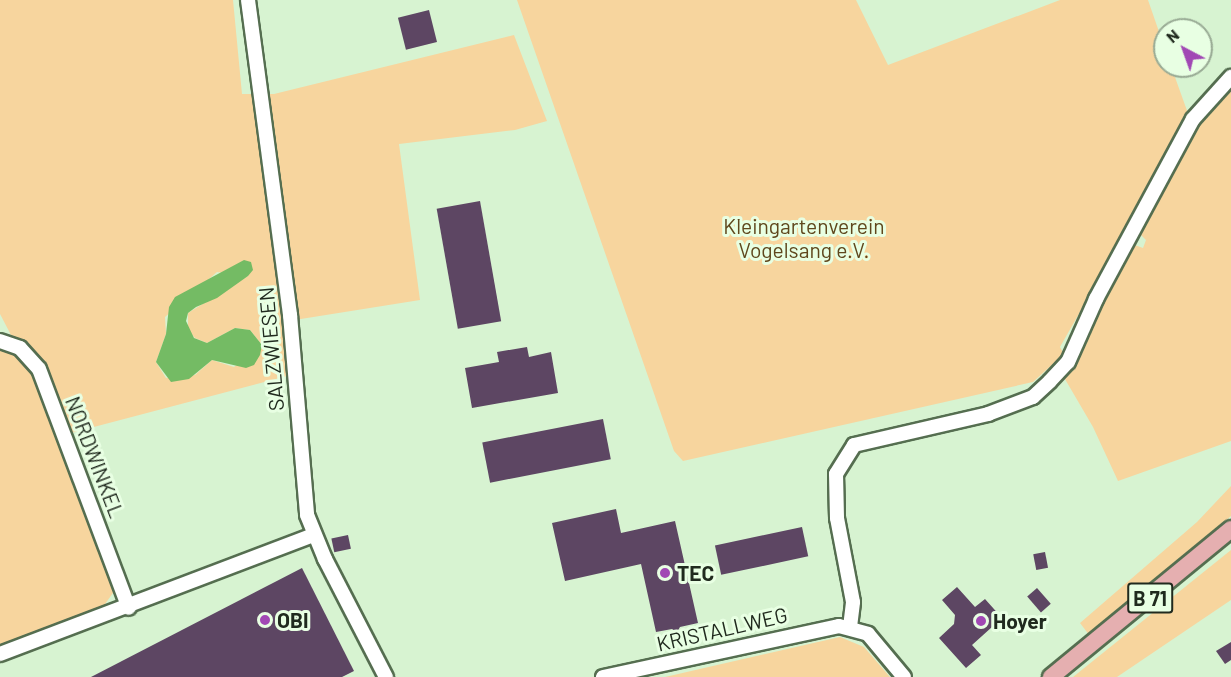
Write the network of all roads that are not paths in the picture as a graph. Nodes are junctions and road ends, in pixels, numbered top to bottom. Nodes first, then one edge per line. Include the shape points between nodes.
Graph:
1 (248, 0) edge
2 (1231, 77) edge
3 (0, 341) edge
4 (1231, 529) edge
5 (314, 535) junction
6 (129, 608) junction
7 (850, 627) junction
8 (0, 654) edge
9 (386, 677) edge
10 (603, 677) edge
11 (904, 677) edge
12 (1051, 677) edge

1 - 5 street, SALZWIESEN via 290,315 304,493
2 - 7 street via 1193,119 1096,299 1068,362 1033,398 988,414 854,445 836,474 837,518 853,602
3 - 6 street, NORDWINKEL via 20,348 39,369
4 - 12 main road, B 71
5 - 6 street
5 - 9 street, SALZWIESEN
6 - 8 street
7 - 10 street, KRISTALLWEG via 827,627
7 - 11 street via 881,646

